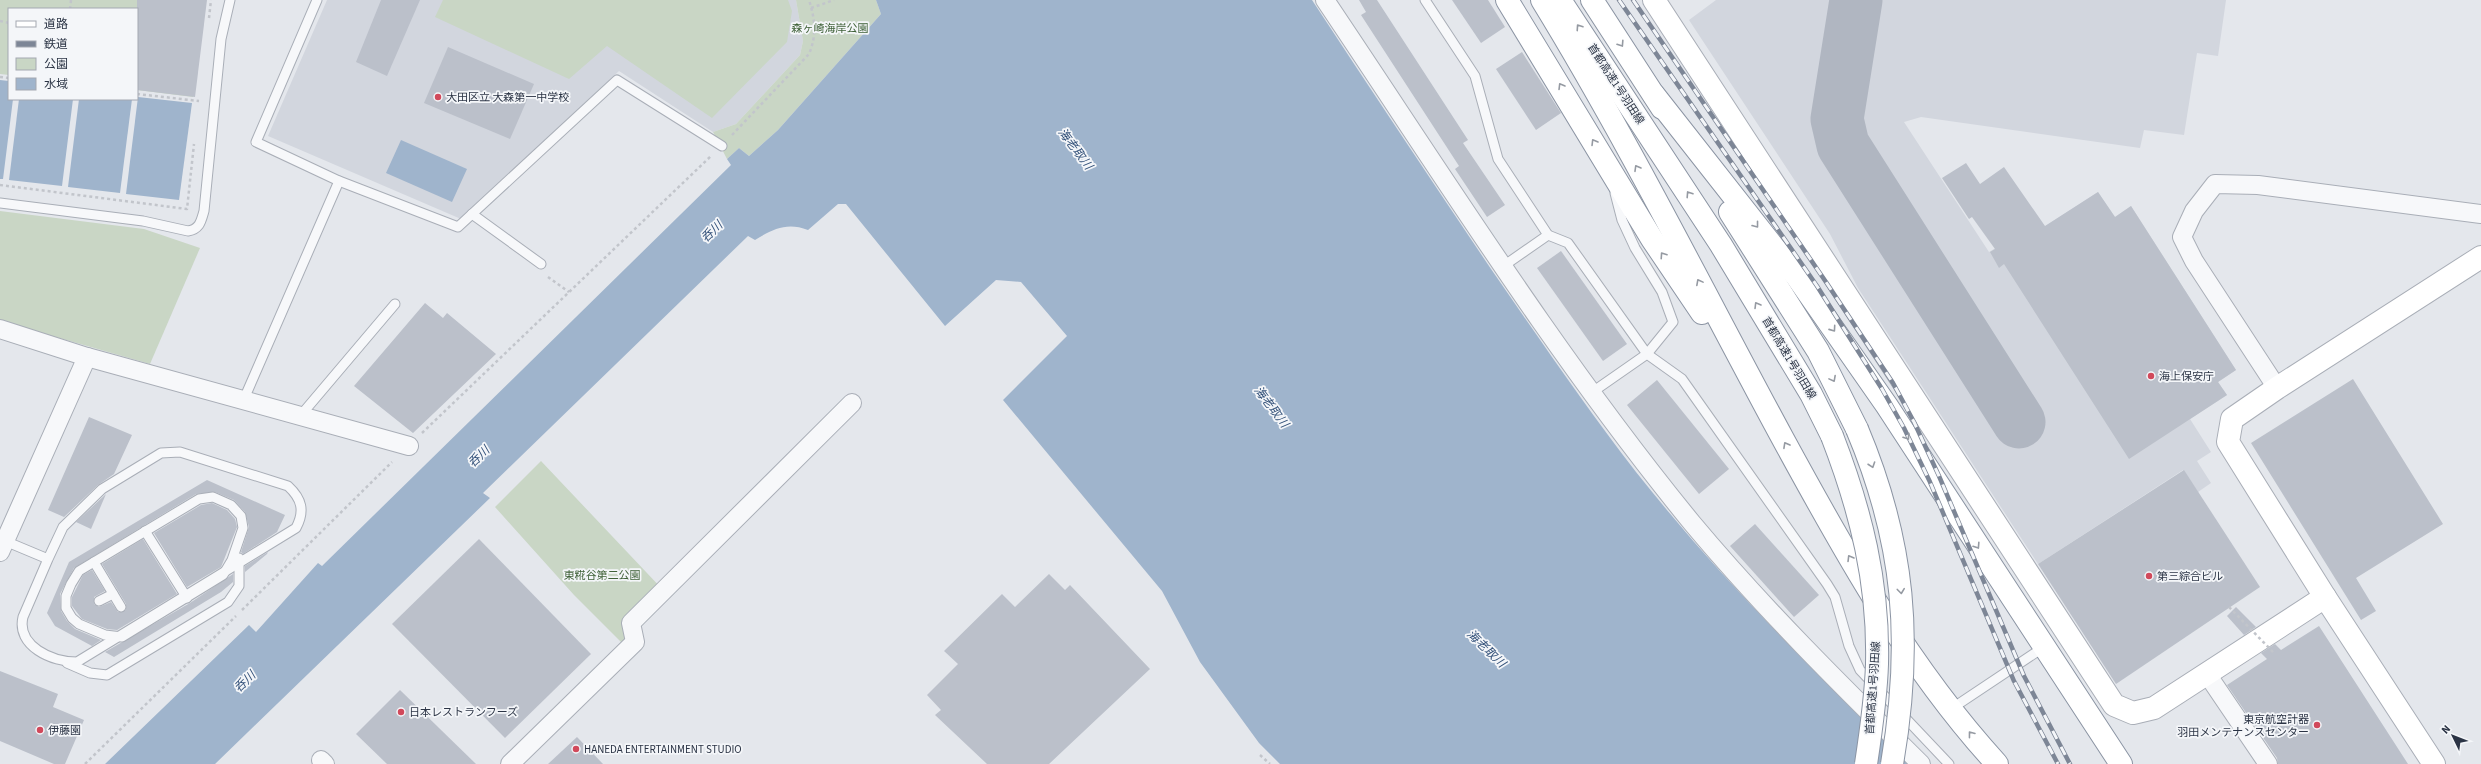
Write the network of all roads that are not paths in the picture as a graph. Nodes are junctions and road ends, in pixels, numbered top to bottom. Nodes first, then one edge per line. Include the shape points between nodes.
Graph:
1 (230, 0) edge
2 (317, 0) edge
3 (1325, 0) edge
4 (1425, 0) edge
5 (1507, 0) edge
6 (1542, 0) edge
7 (1560, 0) edge
8 (1592, 0) edge
9 (1654, 0) edge
10 (1654, 95) junction
11 (722, 146) road end
12 (1608, 165) junction
13 (339, 181) junction
14 (0, 203) edge
15 (472, 214) junction
16 (2481, 214) edge
17 (1548, 235) junction
18 (2481, 257) edge
19 (541, 264) road end
20 (1502, 267) junction
21 (395, 304) dead end
22 (0, 329) edge
23 (1647, 354) junction
24 (87, 357) junction
25 (2277, 388) junction
26 (1591, 393) junction
27 (244, 399) junction
28 (852, 403) dead end
29 (300, 415) junction
30 (1770, 415) junction
31 (409, 446) road end
32 (145, 531) junction
33 (239, 539) junction
34 (3, 547) edge
35 (48, 559) junction
36 (94, 562) junction
37 (113, 594) junction
38 (2325, 597) junction
39 (187, 598) junction
40 (100, 601) dead end
41 (121, 607) dead end
42 (2044, 647) junction
43 (64, 662) junction
44 (2207, 674) junction
45 (1951, 709) junction
46 (510, 764) edge
47 (1866, 764) edge
48 (1892, 764) edge
49 (1921, 764) edge
50 (1949, 764) edge
51 (1997, 764) edge
52 (2121, 764) edge
53 (2268, 764) edge
54 (2434, 764) edge

1 - 14 lane via 221,39 204,211 201,224 195,230 188,231 144,220
2 - 13 lane via 256,142
3 - 20 street
4 - 17 lane via 1475,76 1498,160
12 -> 5 main road
30 -> 6 main road via 1664,215
47 -> 7 main road, 首都高速1号羽田線, bridge via 1877,665 1875,605 1865,536 1856,501 1832,436 1811,394 1722,245
8 -> 10 main road
9 - 44 main road via 2114,705 2133,713 2154,708
10 -> 42 main road via 1797,277 1887,406
10 -> 48 main road, bridge via 1818,351 1870,459 1890,526 1902,601 1903,679
11 - 15 lane via 617,80
12 - 23 lane via 1622,220 1635,248 1662,292 1673,322
30 -> 12 main road via 1652,239
13 - 15 lane via 458,227
13 - 27 lane
15 - 19 lane
16 - 25 street via 2258,185 2215,184 2194,210 2182,237 2194,261
17 - 20 lane
17 - 23 lane via 1568,243
18 - 25 main road
20 - 26 street
21 - 29 lane
22 - 24 street
23 - 26 lane
23 - 50 lane via 1682,379 1826,584 1834,597 1849,646 1860,670
24 - 27 street
24 - 34 street
25 - 38 main road via 2232,419 2228,442
26 - 49 street via 1694,525 1831,675
27 - 29 street
28 - 46 street via 631,623 635,642
29 - 31 street
45 -> 30 main road via 1866,585
32 - 33 lane via 199,499 213,497 231,504 241,516 243,528
32 - 36 lane
32 - 39 lane
33 - 39 lane via 232,560 223,575
33 - 43 lane via 240,586 228,602 107,675 90,673
34 - 35 lane
35 - 43 lane via 22,624 24,636 30,646
35 - 43 lane via 63,527 102,489 162,453 170,451 288,486 302,505 301,518 296,528 76,662
36 - 37 lane
36 - 39 lane via 79,571 74,578 66,596 66,608 79,624 105,635 122,637
37 - 40 lane
37 - 41 lane
38 - 44 main road
38 - 54 main road
42 - 45 lane
42 - 52 main road
44 - 53 street
51 -> 45 main road

